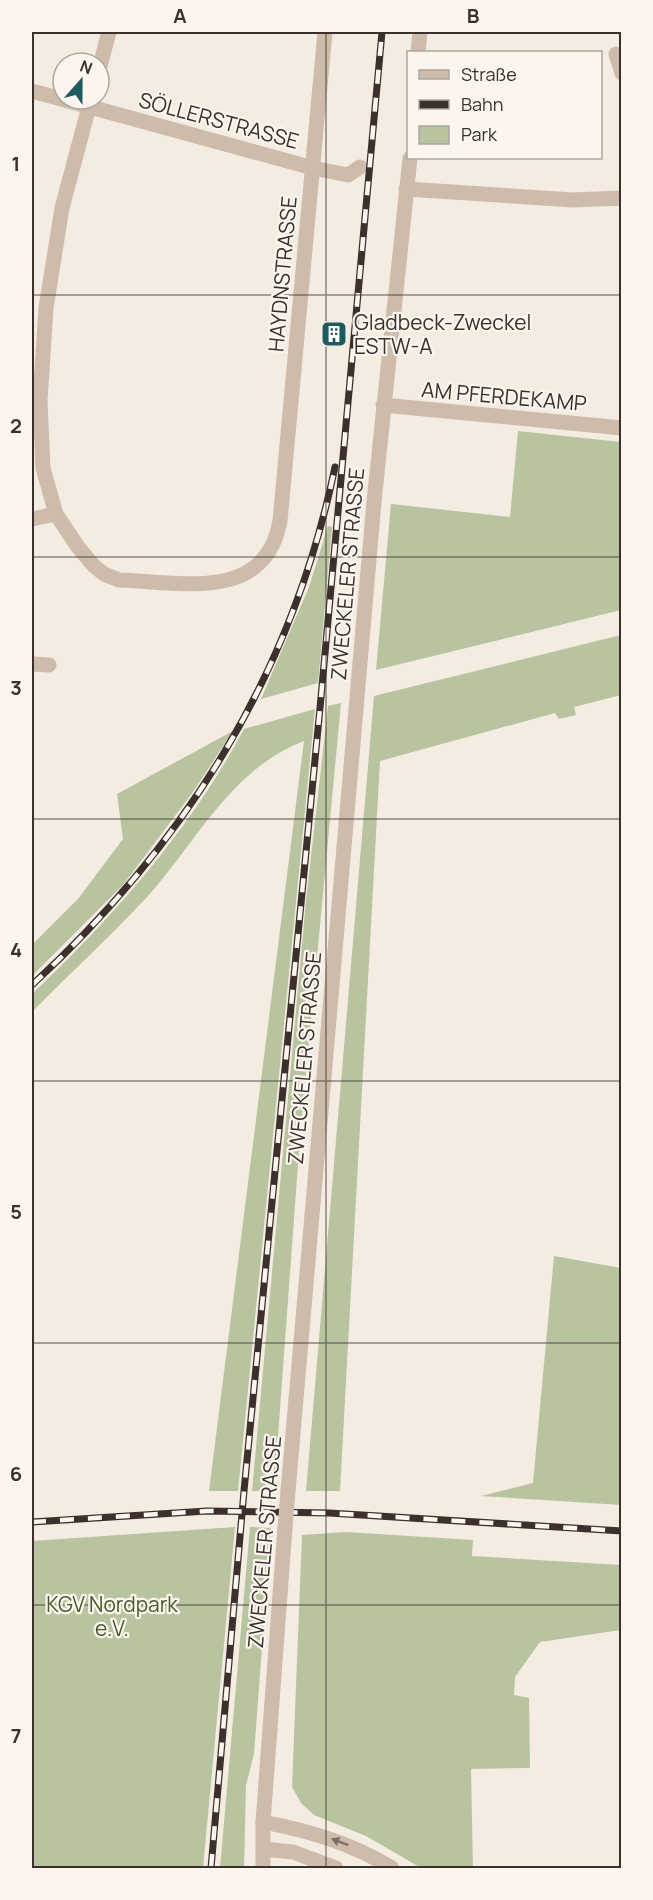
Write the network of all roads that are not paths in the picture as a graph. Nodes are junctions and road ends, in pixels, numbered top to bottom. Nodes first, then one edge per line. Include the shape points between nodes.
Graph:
1 (109, 32) edge
2 (325, 32) edge
3 (420, 32) edge
4 (104, 51) edge
5 (418, 51) edge
6 (616, 54) dead end
7 (621, 73) edge
8 (32, 91) edge
9 (51, 95) edge
10 (111, 109) edge
11 (88, 111) edge
12 (410, 159) edge
13 (360, 167) dead end
14 (313, 168) junction
15 (406, 189) junction
16 (621, 198) edge
17 (383, 405) junction
18 (621, 428) edge
19 (56, 514) junction
20 (32, 519) edge
21 (32, 664) edge
22 (49, 665) dead end
23 (263, 1822) junction
24 (263, 1849) junction
25 (325, 1867) edge
26 (263, 1869) edge
27 (392, 1869) edge

1 - 4 street
2 - 14 street, HAYDNSTRASSE
3 - 5 street
6 - 7 street
8 - 9 street, SÖLLERSTRASSE
10 - 14 street, SÖLLERSTRASSE
11 - 19 street, HAYDNSTRASSE via 62,208 46,308 40,401 43,468
12 - 15 street, ZWECKELER STRASSE
13 - 14 street, SÖLLERSTRASSE via 348,175
14 - 19 street, HAYDNSTRASSE via 280,521 274,542 255,568 238,579 208,583 119,580 104,574 78,547
15 - 16 street via 573,200
15 - 17 street, ZWECKELER STRASSE
17 - 18 street, AM PFERDEKAMP
17 - 23 street, ZWECKELER STRASSE, bridge via 288,1491
19 - 20 street
21 - 22 street
23 - 24 street, ZWECKELER STRASSE
27 -> 23 street via 335,1839
24 - 25 street via 293,1852
24 - 26 street, ZWECKELER STRASSE

